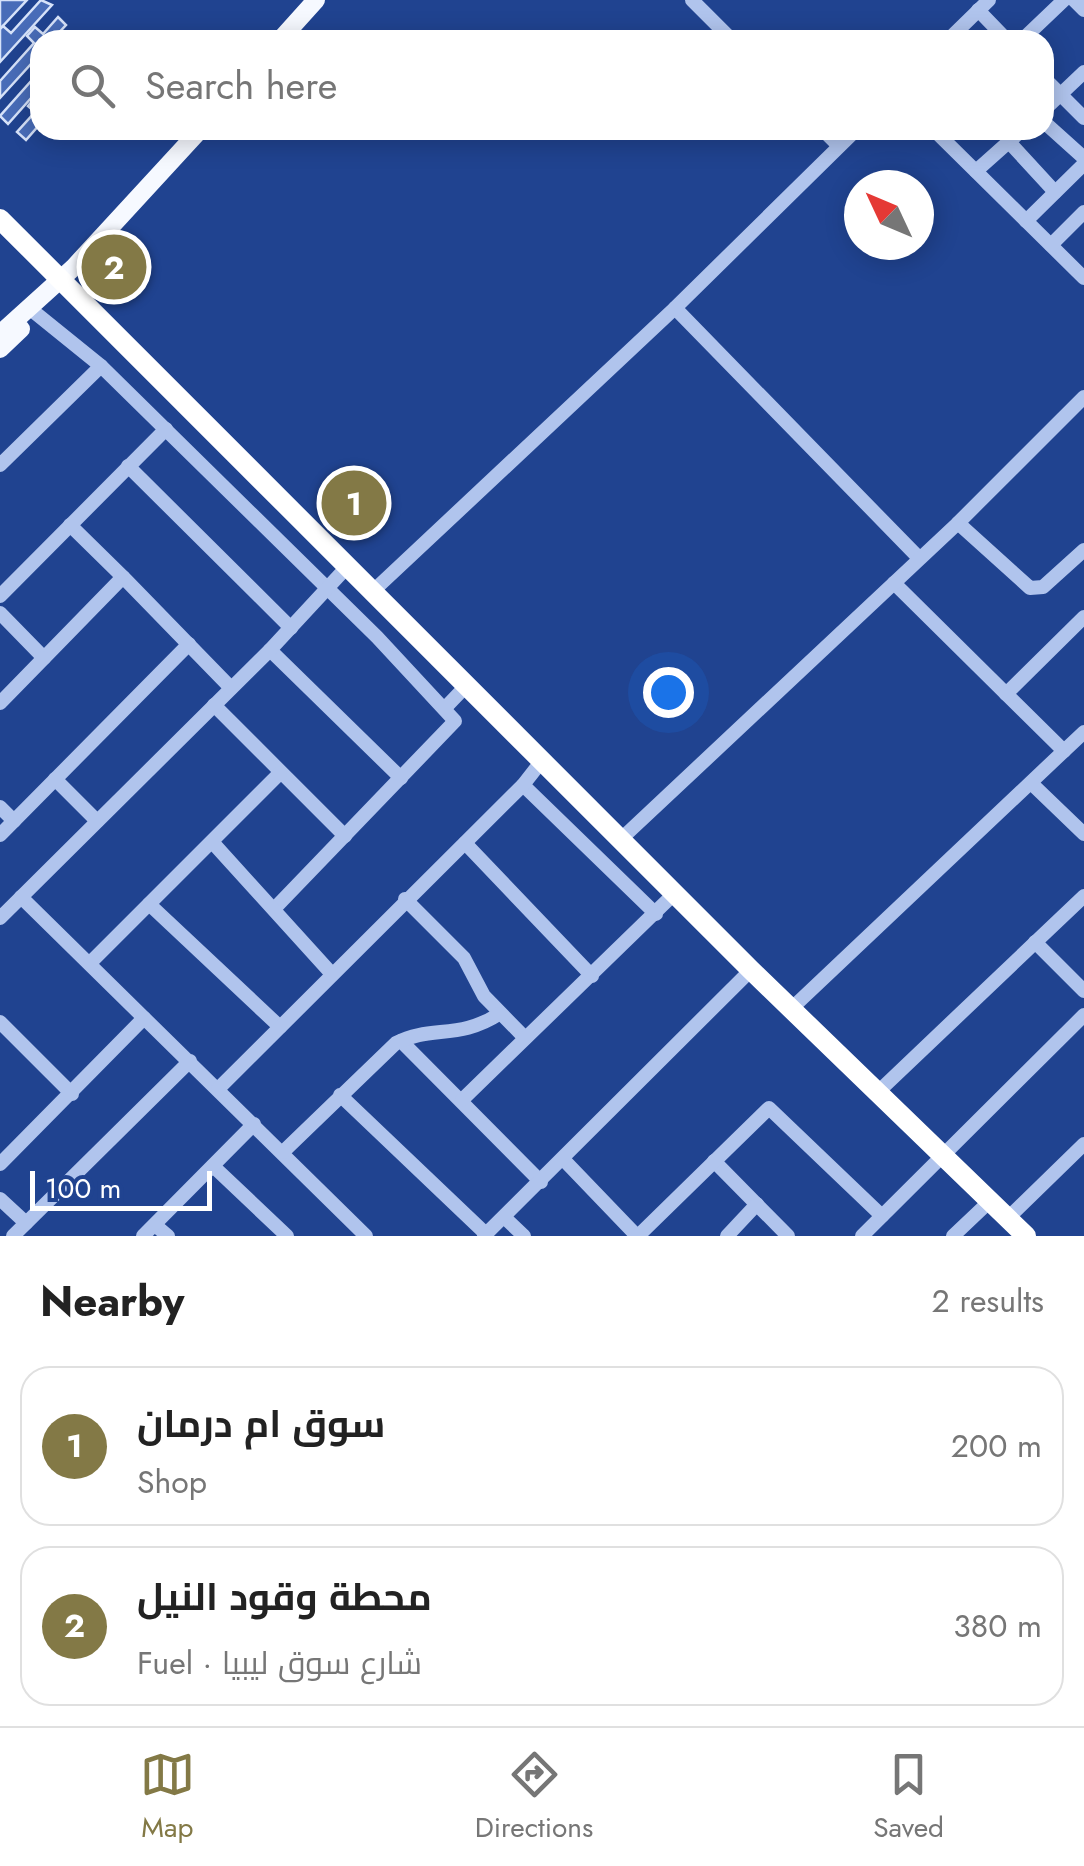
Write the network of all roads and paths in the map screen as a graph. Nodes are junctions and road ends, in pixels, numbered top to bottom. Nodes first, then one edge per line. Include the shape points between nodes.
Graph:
1 (316, 0) edge
2 (692, 0) edge
3 (1064, 0) edge
4 (1074, 0) edge
5 (984, 5) edge
6 (1084, 10) edge
7 (289, 30) edge
8 (722, 30) edge
9 (958, 30) edge
10 (1000, 30) edge
11 (1032, 30) edge
12 (1084, 72) edge
13 (1054, 87) edge
14 (1061, 94) junction
15 (1054, 101) edge
16 (1084, 117) edge
17 (1054, 132) edge
18 (191, 140) edge
19 (833, 140) edge
20 (845, 140) edge
21 (944, 140) edge
22 (1009, 142) joint
23 (839, 146) junction
24 (1084, 161) edge
25 (976, 171) junction
26 (1056, 192) junction
27 (1084, 212) edge
28 (0, 219) edge
29 (1026, 220) junction
30 (1051, 244) junction
31 (1082, 273) edge
32 (65, 277) junction
33 (674, 308) junction
34 (32, 311) junction
35 (0, 334) edge
36 (0, 349) edge
37 (101, 366) junction
38 (1084, 397) edge
39 (166, 429) junction
40 (0, 465) edge
41 (128, 466) junction
42 (958, 523) junction
43 (70, 525) junction
44 (1084, 550) edge
45 (919, 558) junction
46 (346, 568) junction
47 (124, 578) junction
48 (894, 582) junction
49 (326, 591) junction
50 (372, 593) junction
51 (0, 596) edge
52 (0, 613) edge
53 (1084, 617) edge
54 (291, 628) junction
55 (190, 644) junction
56 (270, 650) junction
57 (44, 658) junction
58 (467, 685) junction
59 (231, 688) junction
60 (1006, 694) junction
61 (0, 702) edge
62 (214, 705) junction
63 (445, 708) junction
64 (1084, 732) edge
65 (1064, 751) junction
66 (541, 762) junction
67 (280, 773) junction
68 (55, 778) junction
69 (401, 778) junction
70 (1031, 784) junction
71 (523, 785) junction
72 (0, 807) edge
73 (14, 820) junction
74 (97, 821) junction
75 (1084, 834) edge
76 (0, 835) edge
77 (345, 836) junction
78 (620, 840) junction
79 (465, 842) junction
80 (214, 844) junction
81 (675, 893) junction
82 (1084, 896) edge
83 (20, 897) junction
84 (405, 899) junction
85 (149, 904) junction
86 (275, 908) junction
87 (656, 914) junction
88 (0, 918) edge
89 (1035, 942) junction
90 (90, 963) junction
91 (751, 970) junction
92 (332, 974) junction
93 (592, 976) junction
94 (1084, 991) edge
95 (791, 1009) junction
96 (499, 1014) junction
97 (1084, 1015) edge
98 (144, 1018) junction
99 (0, 1022) edge
100 (280, 1028) junction
101 (524, 1038) junction
102 (401, 1040) junction
103 (190, 1061) junction
104 (218, 1089) junction
105 (878, 1092) junction
106 (72, 1094) junction
107 (340, 1095) junction
108 (462, 1100) junction
109 (254, 1124) junction
110 (1084, 1144) edge
111 (283, 1152) junction
112 (944, 1156) junction
113 (563, 1159) junction
114 (714, 1160) junction
115 (1, 1162) edge
116 (213, 1166) junction
117 (540, 1182) junction
118 (0, 1199) edge
119 (990, 1201) junction
120 (757, 1204) junction
121 (882, 1216) junction
122 (504, 1217) junction
123 (1008, 1218) junction
124 (26, 1223) junction
125 (149, 1230) edge
126 (485, 1235) edge
127 (13, 1236) edge
128 (168, 1236) edge
129 (287, 1236) edge
130 (366, 1236) edge
131 (524, 1236) edge
132 (638, 1236) edge
133 (727, 1236) edge
134 (788, 1236) edge
135 (862, 1236) edge
136 (954, 1236) edge
137 (1026, 1236) edge

1 - 7 main road
2 - 8 street
3 - 11 street
4 - 6 street
5 - 9 street
5 - 10 street
12 - 14 street
13 - 14 street
14 - 15 street
14 - 16 street
17 - 24 street
18 - 32 main road
19 - 23 street
20 - 23 street
21 - 25 street
22 - 25 street
22 - 26 street
23 - 33 street
24 - 26 street
25 - 29 street
26 - 29 street
27 - 30 street
28 - 32 highway
29 - 30 street
30 - 31 street
32 - 34 main road
32 - 46 highway
33 - 45 street
33 - 50 street
34 - 35 main road
34 - 36 main road
34 - 37 street
37 - 39 street
37 - 40 street
38 - 42 street
39 - 41 street
39 - 49 street
41 - 43 street
41 - 54 street
42 - 44 street via 1030,588 1043,587
42 - 45 street
43 - 47 street
43 - 51 street
45 - 48 street
46 - 49 street
46 - 50 highway
47 - 55 street
47 - 57 street
48 - 60 street
48 - 78 street
49 - 54 street
49 - 63 street
50 - 58 highway
52 - 57 street
53 - 60 street
54 - 56 street
55 - 59 street
55 - 68 street
56 - 59 street
56 - 69 street
57 - 61 street
58 - 63 street
58 - 66 highway
59 - 62 street
60 - 65 street
62 - 67 street
62 - 74 street
63 - 69 street via 453,726
64 - 65 street
65 - 70 street
66 - 71 street
66 - 78 highway
67 - 77 street
67 - 80 street
68 - 73 street
68 - 74 street
69 - 77 street
70 - 75 street
70 - 95 street
71 - 79 street
71 - 87 street
72 - 73 street
73 - 76 street
74 - 83 street
77 - 86 street
78 - 81 highway
79 - 84 street
79 - 93 street
80 - 85 street
80 - 86 street
81 - 87 street
81 - 91 highway
82 - 89 street
83 - 88 street
83 - 90 street
84 - 92 street
84 - 96 street via 464,958
85 - 90 street
85 - 100 street
86 - 92 street
87 - 93 street
89 - 94 street
89 - 105 street
90 - 98 street
91 - 95 highway
91 - 113 street
92 - 100 street
93 - 101 street
95 - 105 highway
96 - 101 street
96 - 102 street via 467,1032
97 - 112 street
98 - 103 street
98 - 106 street
99 - 106 street
100 - 104 street
101 - 108 street
102 - 107 street
102 - 108 street
103 - 104 street
103 - 124 street
104 - 109 street
105 - 112 highway
106 - 115 street
107 - 111 street
107 - 126 street
108 - 117 street
109 - 111 street
109 - 116 street
110 - 123 street
111 - 130 street
112 - 119 highway
112 - 121 street
113 - 117 street
113 - 132 street
114 - 120 street
114 - 121 street via 762,1112 774,1110
114 - 132 street
116 - 125 street
116 - 129 street
117 - 122 street
118 - 124 street
119 - 123 highway
119 - 136 street
120 - 133 street
120 - 134 street
121 - 135 street
122 - 126 street
122 - 131 street
123 - 137 highway
124 - 127 street
125 - 128 street

